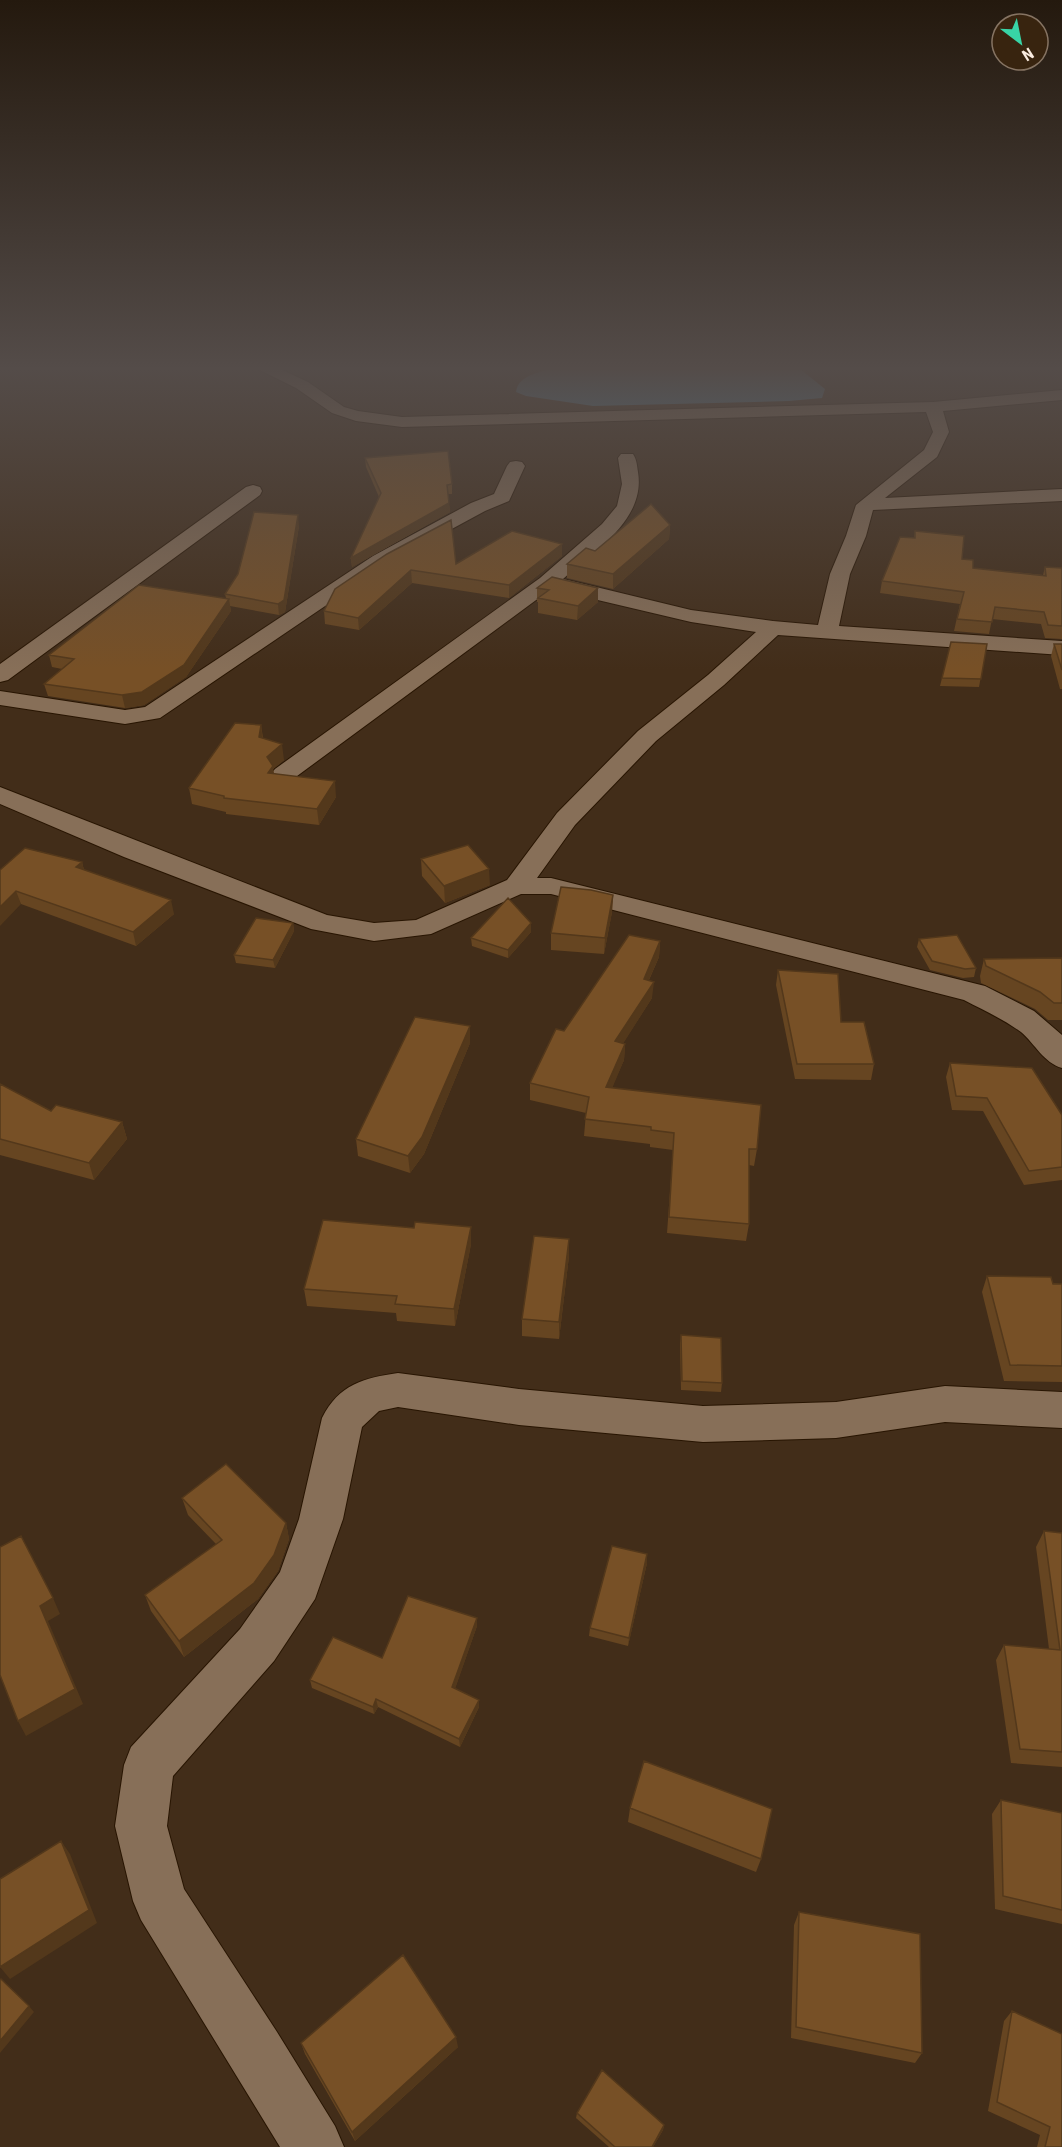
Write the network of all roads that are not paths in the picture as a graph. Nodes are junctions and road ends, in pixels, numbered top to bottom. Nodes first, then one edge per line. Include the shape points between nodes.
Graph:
1 (515, 469) edge
2 (629, 469) edge
3 (910, 469) edge
4 (253, 491) dead end
5 (1062, 495) edge
6 (865, 505) junction
7 (547, 582) junction
8 (773, 628) junction
9 (827, 631) junction
10 (1062, 648) edge
11 (0, 675) edge
12 (0, 698) edge
13 (284, 774) edge
14 (0, 795) edge
15 (517, 886) junction
16 (1062, 1057) edge
17 (1062, 1410) edge
18 (314, 2147) edge

1 - 12 street via 502,497 380,560 152,713 125,717
2 - 7 street via 631,484 626,507 609,528
3 - 6 street
4 - 11 street
5 - 6 street
6 - 9 street via 840,574
7 - 8 street via 691,616
7 - 13 street
8 - 9 street
8 - 15 street via 647,736 566,819
9 - 10 street
14 - 15 street via 321,923 374,932 421,928
15 - 16 street via 551,886 974,993 1011,1010 1046,1035
17 - 18 street via 945,1404 836,1420 703,1424 519,1407 398,1390 368,1395 343,1418 321,1519 298,1584 257,1645 149,1765 141,1826 160,1900

